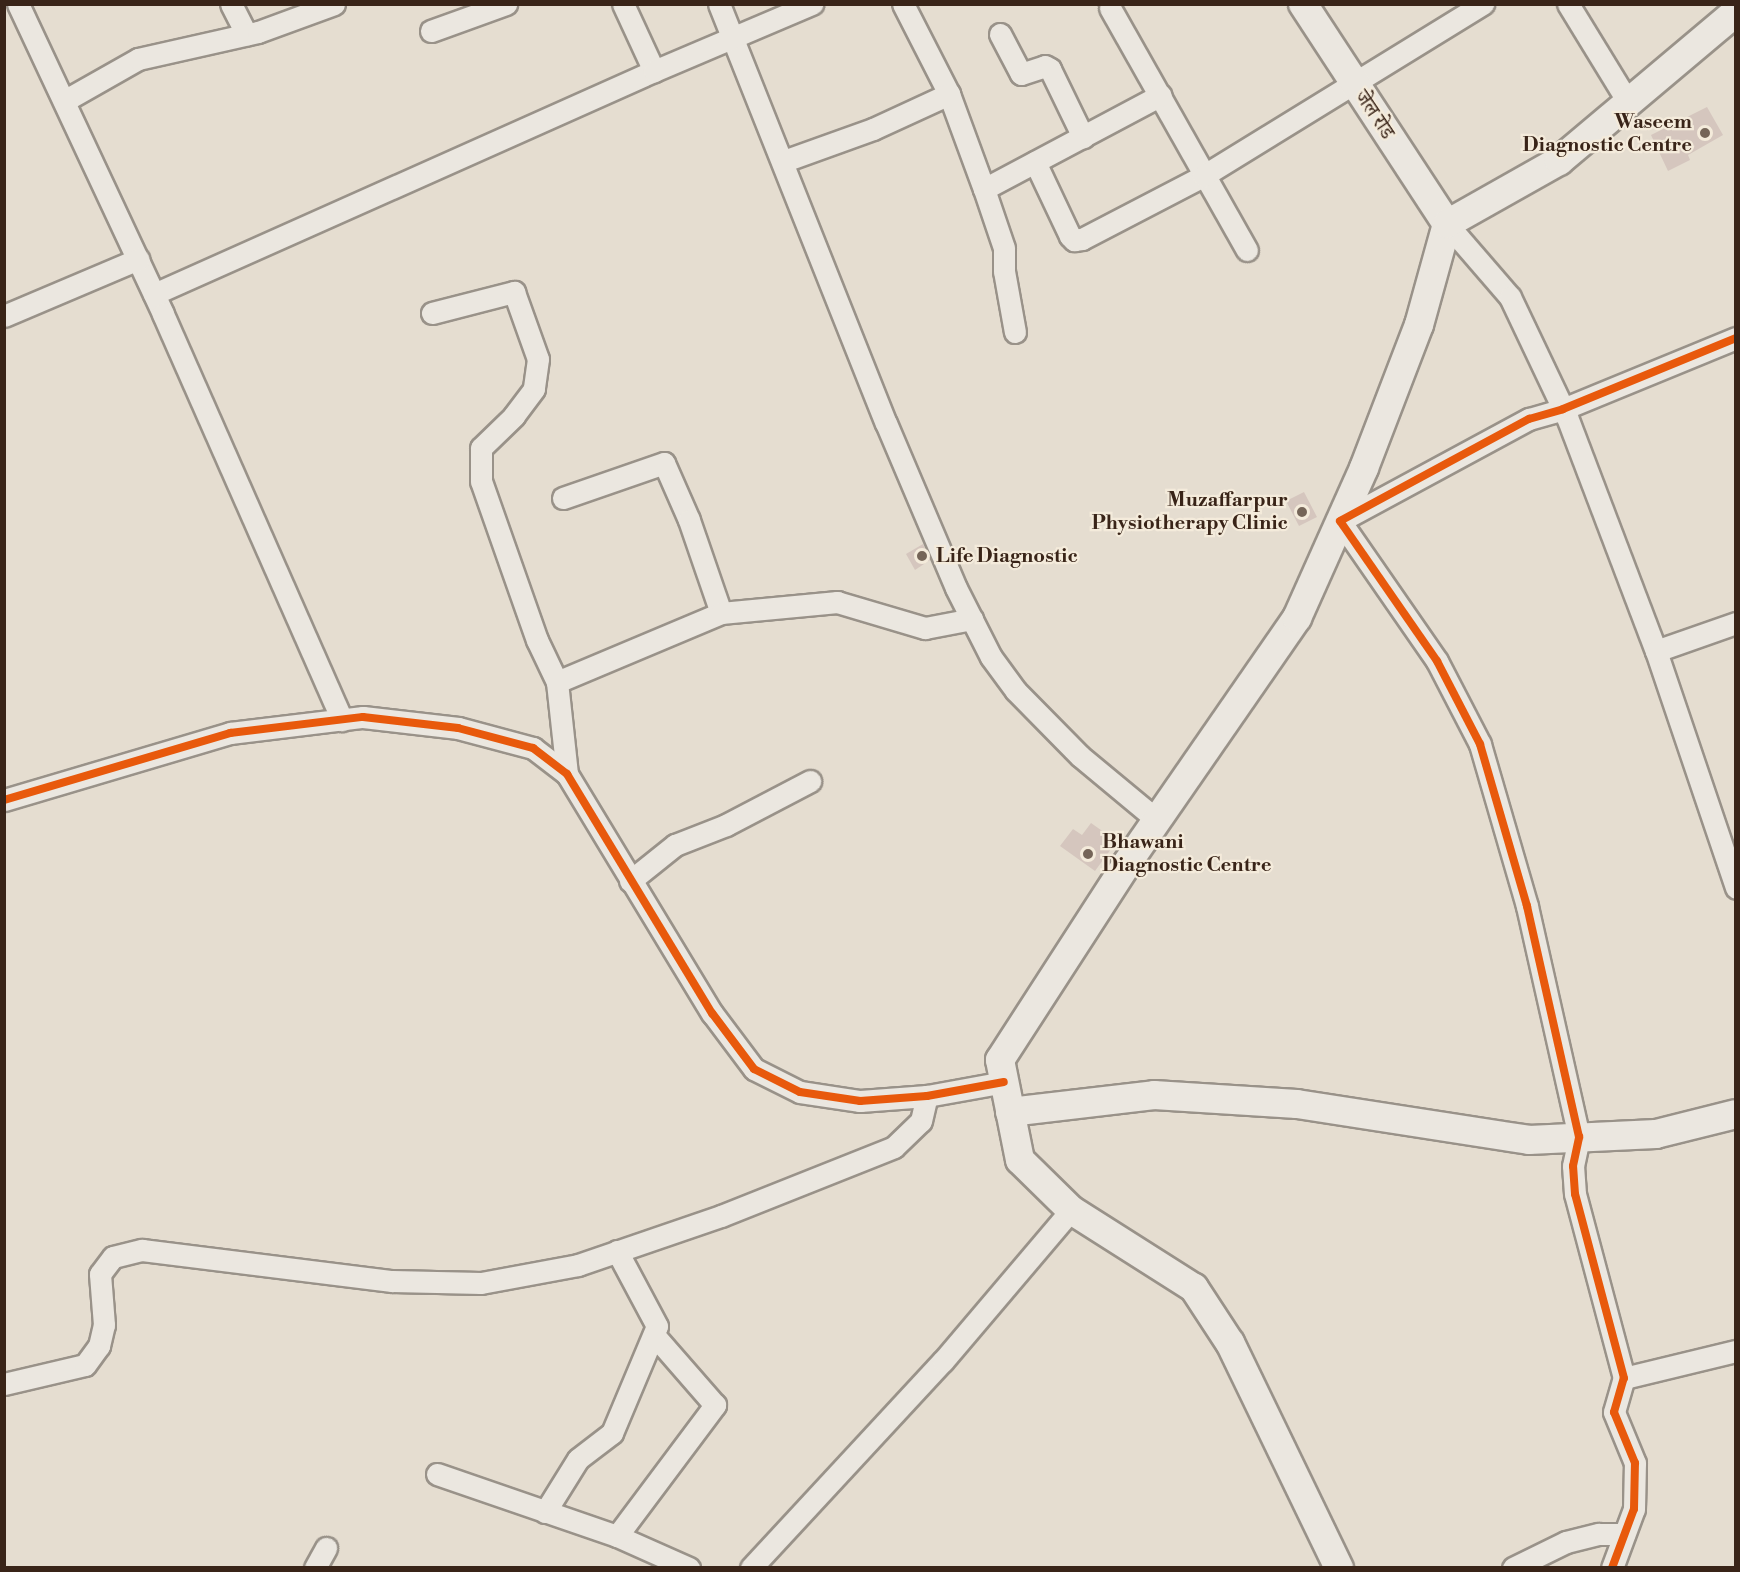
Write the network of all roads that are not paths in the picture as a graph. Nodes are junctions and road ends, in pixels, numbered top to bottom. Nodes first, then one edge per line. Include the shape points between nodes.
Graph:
1 (231, 4) edge
2 (334, 4) edge
3 (506, 4) edge
4 (623, 4) edge
5 (719, 4) edge
6 (812, 4) edge
7 (903, 4) edge
8 (1303, 4) edge
9 (1483, 4) edge
10 (1568, 4) edge
11 (14, 8) edge
12 (1110, 8) dead end
13 (1736, 12) edge
14 (431, 32) dead end
15 (246, 34) junction
16 (1000, 34) dead end
17 (733, 36) junction
18 (654, 71) junction
19 (1355, 85) junction
20 (949, 94) junction
21 (1161, 95) junction
22 (64, 101) junction
23 (1628, 102) junction
24 (1083, 137) junction
25 (784, 161) junction
26 (1035, 162) junction
27 (1203, 176) junction
28 (984, 189) junction
29 (1447, 224) junction
30 (1247, 250) dead end
31 (138, 259) junction
32 (154, 294) junction
33 (432, 313) dead end
34 (4, 316) edge
35 (1014, 332) dead end
36 (1736, 338) edge
37 (1563, 409) junction
38 (563, 498) dead end
39 (1340, 521) junction
40 (721, 613) junction
41 (972, 619) junction
42 (1736, 623) edge
43 (1656, 651) junction
44 (557, 682) junction
45 (342, 720) junction
46 (567, 774) junction
47 (810, 781) dead end
48 (4, 800) edge
49 (1157, 820) junction
50 (1734, 876) edge
51 (630, 881) junction
52 (1004, 1082) junction
53 (927, 1096) junction
54 (1010, 1112) junction
55 (1736, 1114) edge
56 (1579, 1137) junction
57 (1071, 1210) junction
58 (617, 1251) junction
59 (654, 1335) junction
60 (1736, 1351) edge
61 (1624, 1378) junction
62 (4, 1384) edge
63 (437, 1474) dead end
64 (545, 1512) junction
65 (1624, 1534) junction
66 (617, 1536) junction
67 (326, 1548) dead end
68 (315, 1568) edge
69 (689, 1568) edge
70 (751, 1568) edge
71 (1339, 1568) edge
72 (1513, 1568) edge
73 (1612, 1568) edge

1 - 15 street
2 - 15 street
3 - 14 street
4 - 18 street
5 - 17 street
6 - 17 street
7 - 20 street
8 - 19 main road, जेल रोड
9 - 19 street
10 - 23 street
11 - 22 street
12 - 21 street
13 - 23 main road
15 - 22 street via 138,59
16 - 24 street via 1021,74 1045,66 1050,69
17 - 18 street
17 - 25 street
18 - 32 street
19 - 27 street
19 - 29 main road, जेल रोड
20 - 25 street via 873,129
20 - 28 street
21 - 24 street
21 - 27 street
22 - 31 street
23 - 29 main road via 1559,160
24 - 26 street
25 - 41 street via 886,423
26 - 27 street via 1074,240
26 - 28 street
27 - 30 street
28 - 35 street via 1004,248
29 - 37 street via 1510,297
29 - 39 main road via 1419,326
31 - 32 street
31 - 34 street
32 - 45 street
33 - 44 street via 514,292 538,359 534,389 514,416 481,448 482,481 537,640
36 - 37 street
37 - 39 street via 1518,424
37 - 43 street
38 - 40 street via 663,463 689,520
39 - 49 main road via 1297,618
39 - 56 street via 1437,661 1480,744 1527,906
40 - 41 street via 837,602 925,628
40 - 44 street
41 - 49 street via 1016,691 1080,756
42 - 43 street
43 - 50 street
44 - 46 street
45 - 46 street via 363,717 458,728 533,748
45 - 48 street via 230,733
46 - 51 street
47 - 51 street via 726,825 675,845
49 - 52 main road via 1000,1060
51 - 53 street via 712,1013 754,1069 800,1092 860,1101
52 - 53 street
52 - 54 main road
53 - 58 street via 921,1121 894,1147 721,1216
54 - 56 main road via 1154,1095 1298,1104 1529,1140
54 - 57 main road via 1020,1160
55 - 56 main road via 1656,1134
56 - 61 street via 1573,1166 1575,1194
57 - 70 street via 944,1361
57 - 71 main road via 1194,1288 1230,1343
58 - 59 street via 657,1326
58 - 62 street via 578,1265 481,1283 392,1281 142,1250 113,1257 100,1274 104,1325 99,1346 85,1365
59 - 64 street via 612,1433 578,1459
59 - 66 street via 715,1405
60 - 61 street
61 - 65 street via 1614,1412 1635,1464 1637,1490
63 - 64 street
64 - 66 street
65 - 72 street via 1599,1534 1566,1542
65 - 73 street
66 - 69 street
67 - 68 street

